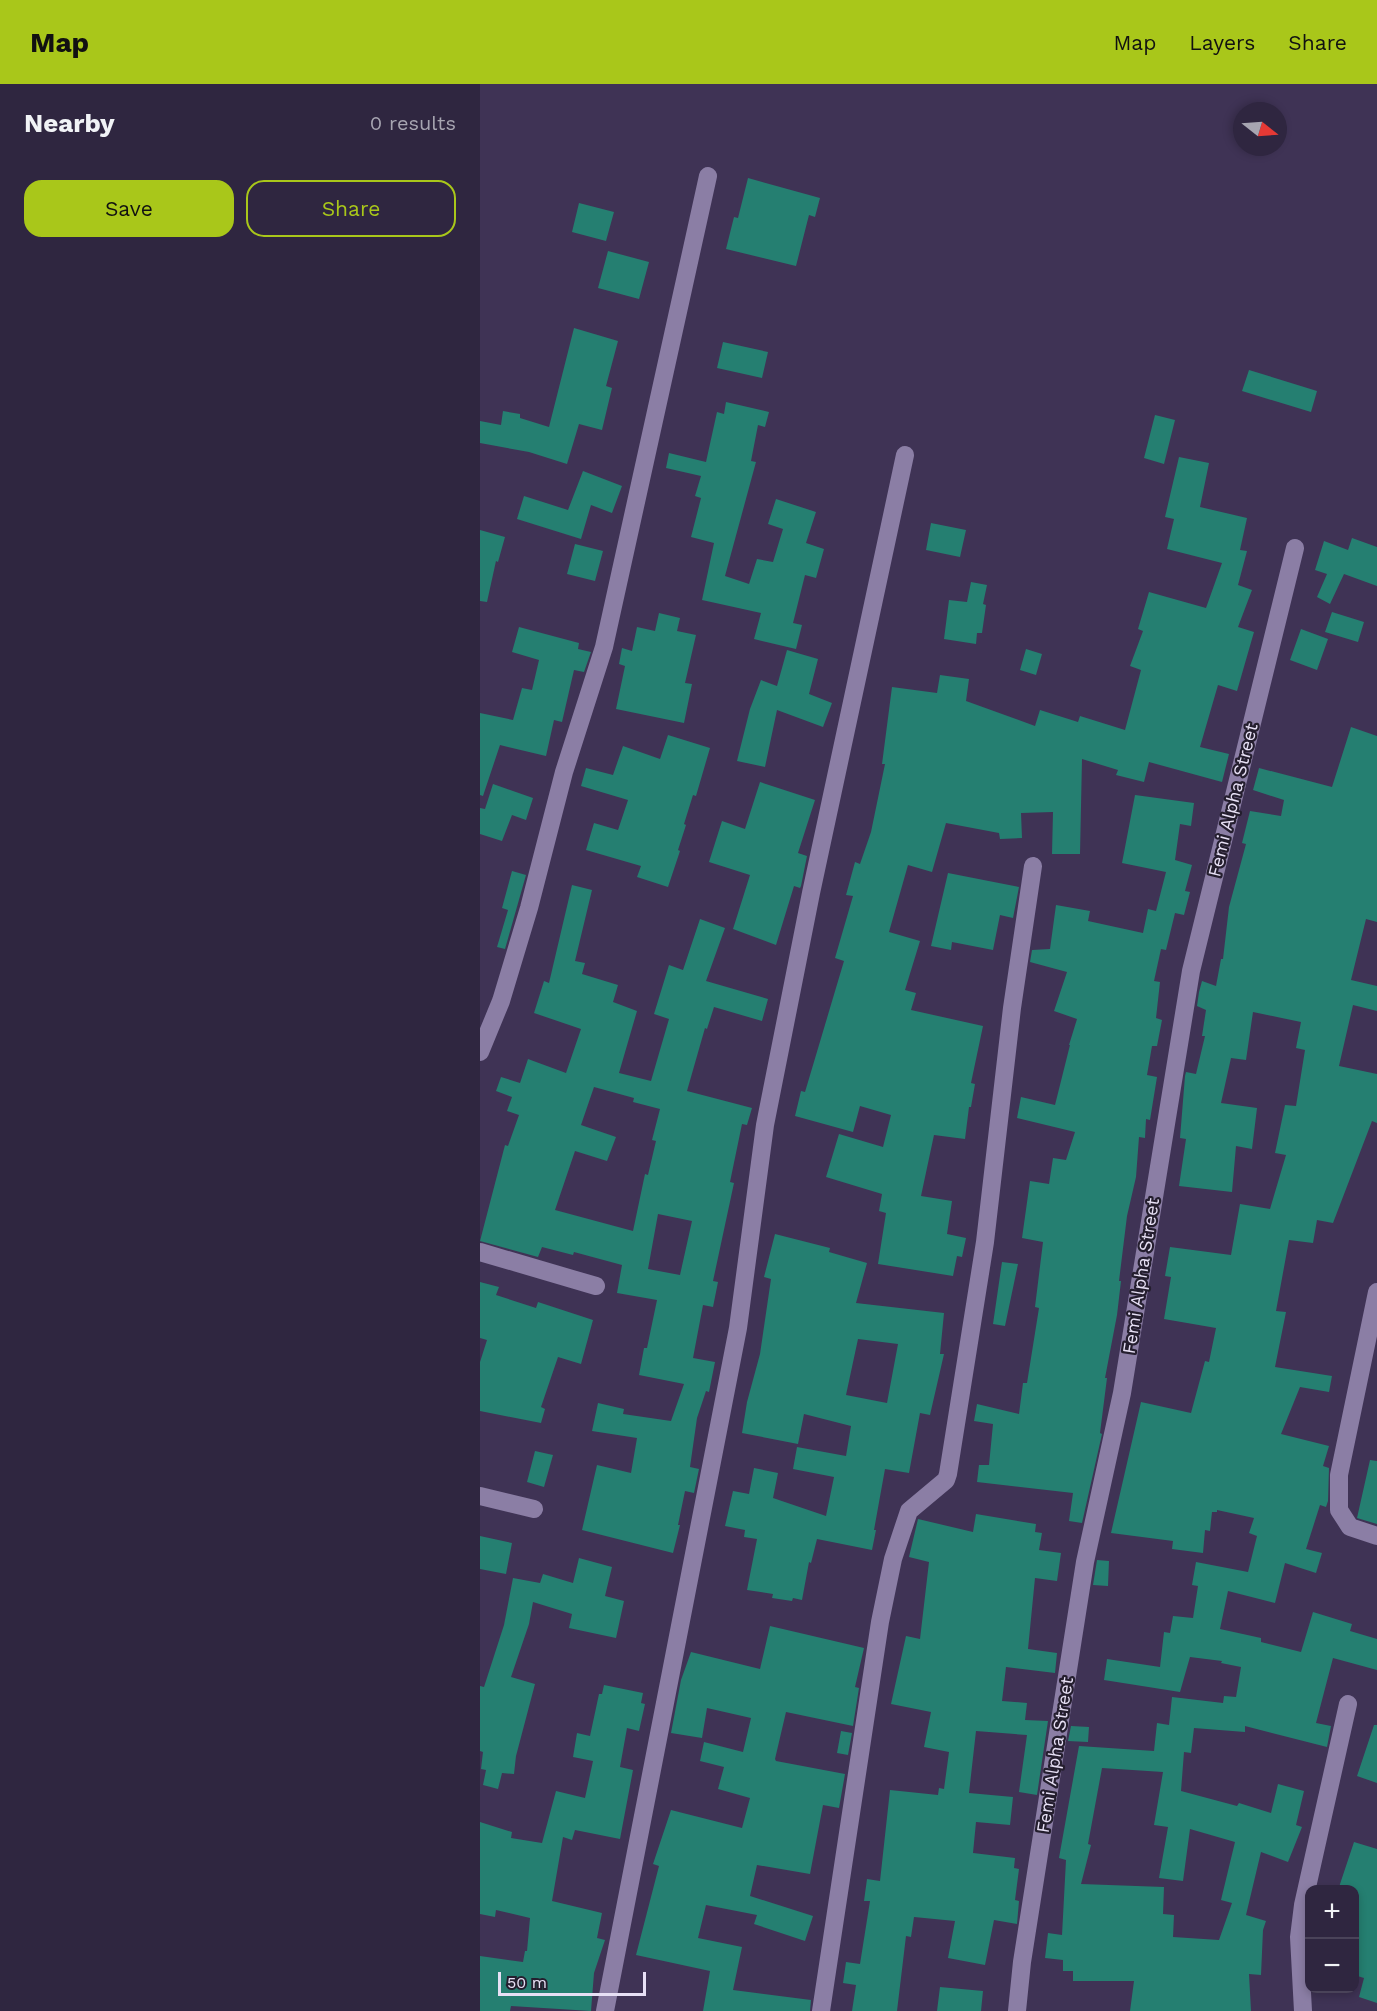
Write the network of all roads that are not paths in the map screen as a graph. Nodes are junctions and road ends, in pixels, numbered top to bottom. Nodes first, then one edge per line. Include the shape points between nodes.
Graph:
1 (708, 176) dead end
2 (904, 454) dead end
3 (1295, 548) dead end
4 (1033, 866) dead end
5 (480, 1052) edge
6 (480, 1251) edge
7 (596, 1286) dead end
8 (1377, 1292) edge
9 (480, 1496) edge
10 (534, 1509) dead end
11 (1377, 1536) edge
12 (1348, 1704) dead end
13 (604, 2011) edge
14 (821, 2011) edge
15 (1017, 2011) edge
16 (1303, 2011) edge

1 - 5 street via 604,647 561,782 517,950
2 - 13 street via 765,1125 738,1328
3 - 15 street, Femi Alpha Street via 1191,971 1122,1393 1085,1562
4 - 14 street via 985,1242 948,1474 909,1511 893,1559
6 - 7 street
8 - 11 street via 1339,1475 1339,1510 1350,1527
9 - 10 street
12 - 16 street via 1303,1905 1299,1937

